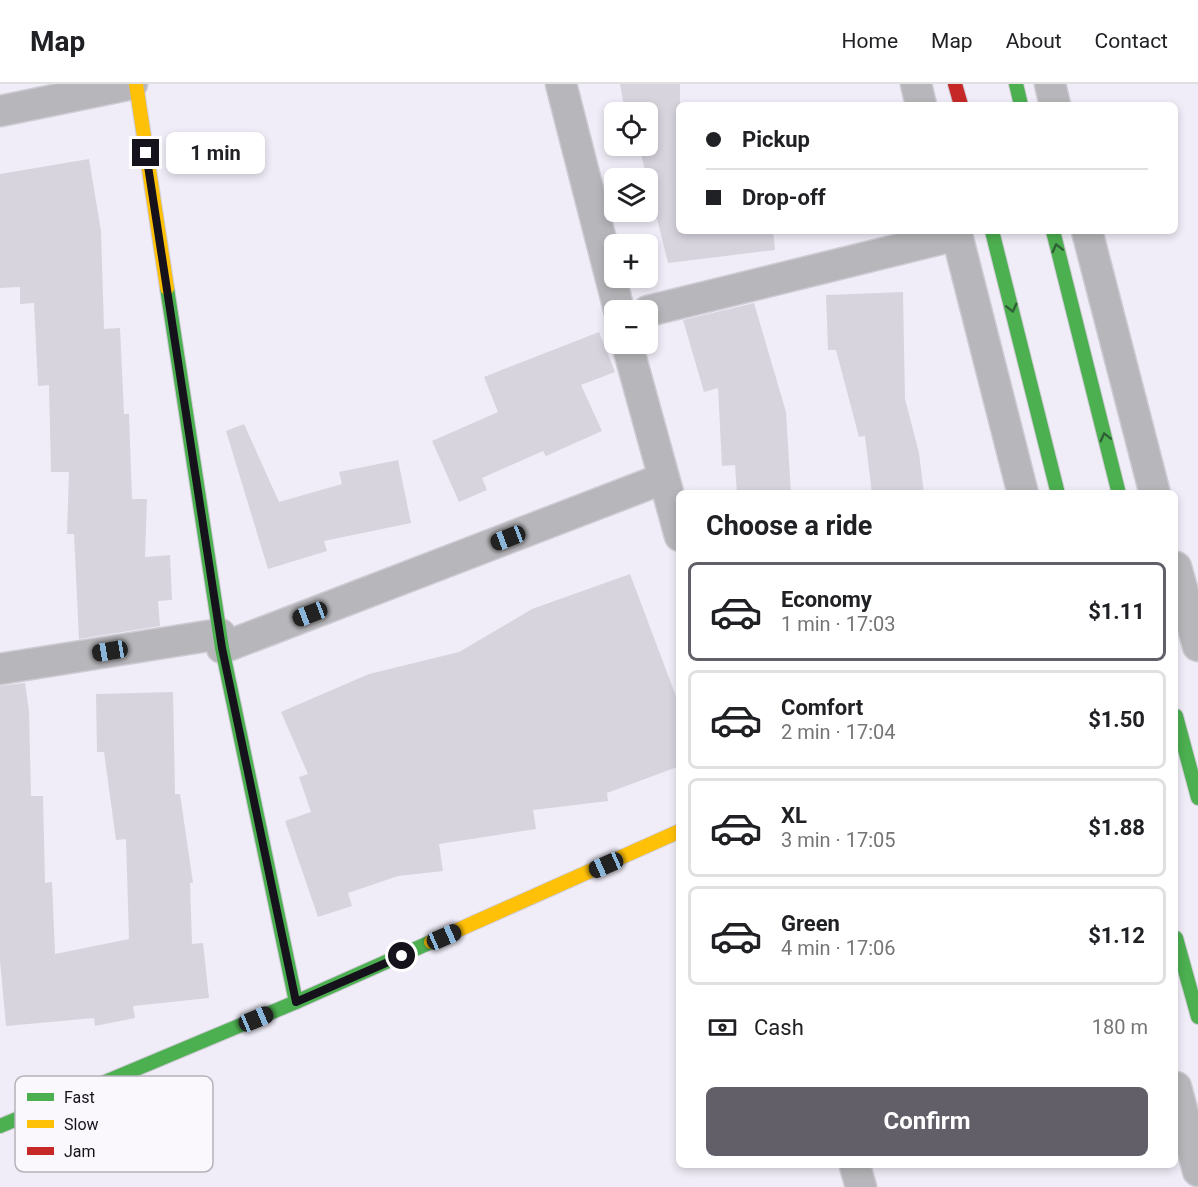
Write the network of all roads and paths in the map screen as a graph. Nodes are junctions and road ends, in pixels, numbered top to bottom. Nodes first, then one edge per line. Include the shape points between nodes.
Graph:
1 (134, 84) edge
2 (561, 84) edge
3 (916, 84) edge
4 (956, 84) edge
5 (1016, 84) edge
6 (1050, 84) edge
7 (920, 102) edge
8 (960, 102) edge
9 (1020, 102) edge
10 (1054, 102) edge
11 (0, 111) edge
12 (953, 234) edge
13 (957, 234) edge
14 (993, 234) edge
15 (1054, 234) edge
16 (1088, 234) edge
17 (616, 300) edge
18 (658, 308) edge
19 (630, 354) edge
20 (662, 479) junction
21 (1022, 490) edge
22 (1057, 490) edge
23 (1118, 490) edge
24 (1154, 490) edge
25 (676, 523) edge
26 (1178, 574) edge
27 (1196, 633) edge
28 (221, 641) junction
29 (0, 669) edge
30 (1178, 723) edge
31 (1198, 798) edge
32 (676, 833) edge
33 (1178, 945) edge
34 (296, 1002) junction
35 (1198, 1017) edge
36 (119, 1076) edge
37 (1178, 1095) edge
38 (15, 1120) edge
39 (0, 1126) edge
40 (856, 1168) edge
41 (1198, 1171) edge
42 (861, 1187) edge

1 - 11 street
1 - 28 street
2 - 17 street
3 - 7 street
4 - 8 street
5 - 9 street
6 - 10 street
12 - 18 street
13 - 21 street
14 -> 22 street
23 -> 15 street
16 - 24 street
19 - 20 street
20 - 25 street
20 - 28 street
26 - 27 street
28 - 29 street
28 - 34 street
30 - 31 street
32 - 34 street
33 - 35 street
34 - 36 street
37 - 41 street
38 - 39 street
40 - 42 street

